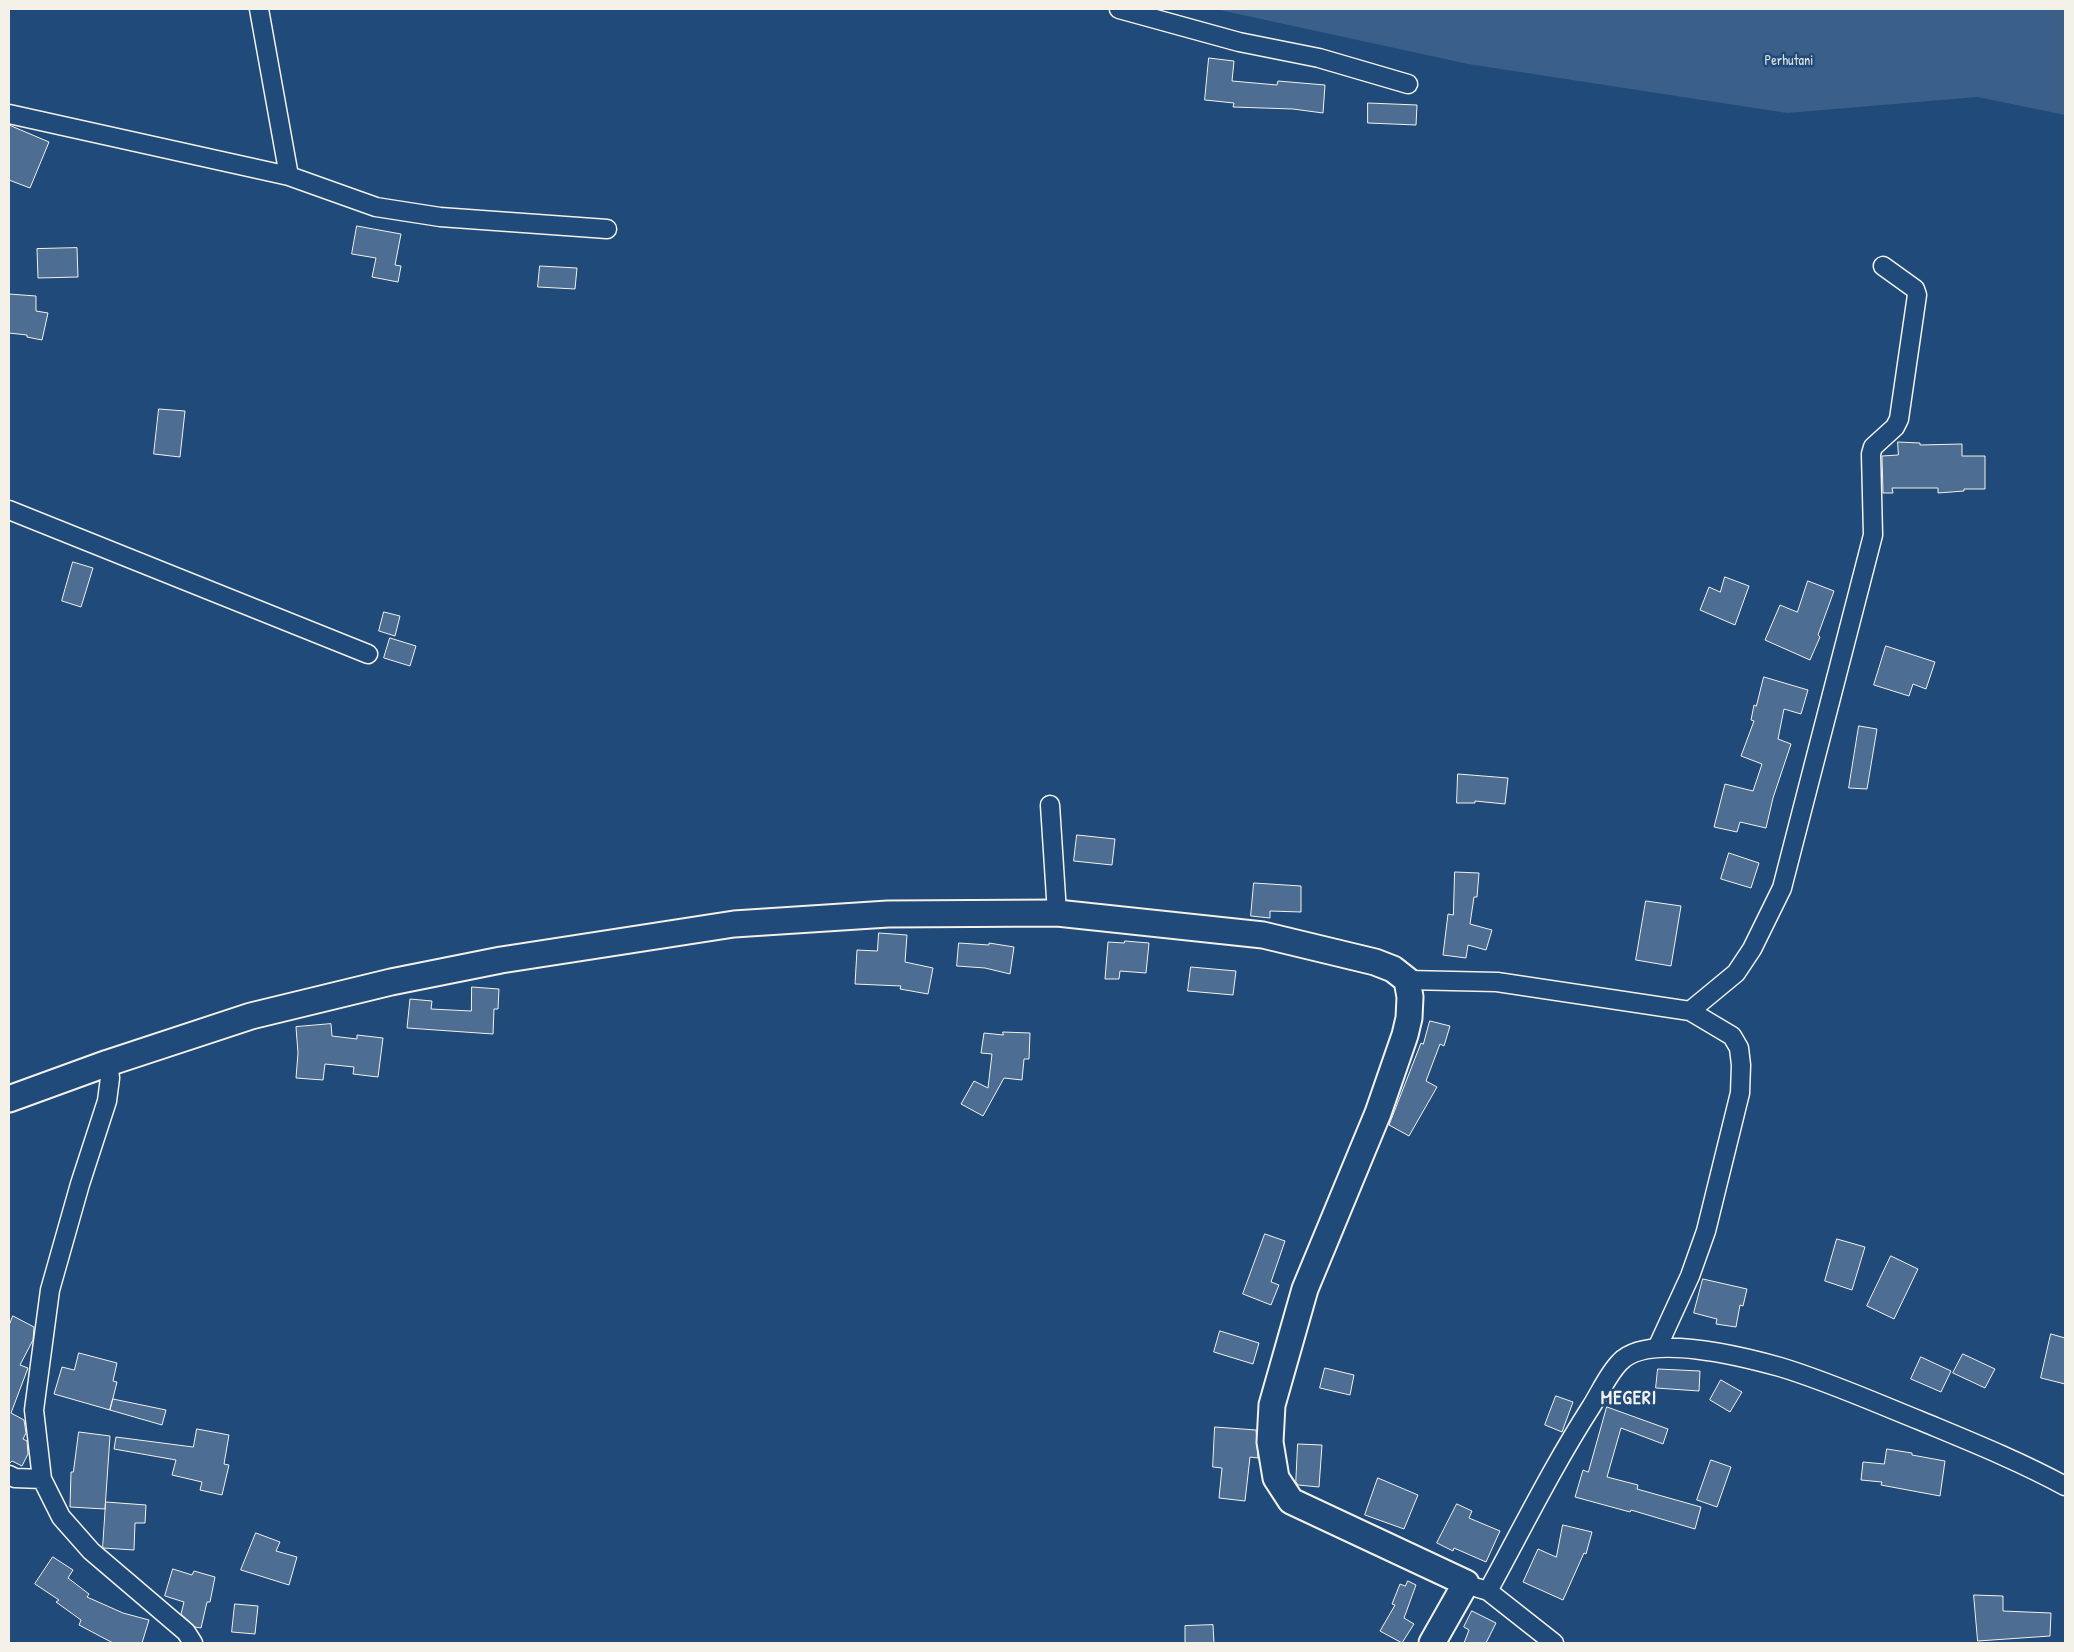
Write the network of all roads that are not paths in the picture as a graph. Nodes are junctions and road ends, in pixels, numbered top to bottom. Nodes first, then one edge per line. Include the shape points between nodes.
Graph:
1 (259, 9) edge
2 (1119, 9) edge
3 (1408, 84) dead end
4 (9, 114) edge
5 (290, 176) junction
6 (607, 229) dead end
7 (1883, 266) dead end
8 (9, 510) edge
9 (368, 654) dead end
10 (1050, 805) dead end
11 (1057, 913) junction
12 (1407, 980) junction
13 (1690, 1011) junction
14 (108, 1063) junction
15 (9, 1100) edge
16 (1657, 1348) junction
17 (9, 1475) edge
18 (42, 1480) junction
19 (2065, 1486) edge
20 (1477, 1587) junction
21 (193, 1643) edge
22 (1432, 1643) edge
23 (1554, 1643) edge

1 - 5 street
2 - 3 street via 1239,42 1320,58
4 - 5 street
5 - 6 street via 376,207 440,217
7 - 13 street via 1915,289 1918,300 1899,419 1895,427 1873,447 1873,535 1782,888 1752,949 1736,972
8 - 9 street
10 - 11 street
11 - 12 street via 1263,935 1375,962 1393,969
11 - 14 street via 888,914 734,924 614,942 391,982 251,1016
12 - 13 street via 1497,982
12 - 20 street via 1409,1011 1405,1035 1378,1114 1304,1288 1272,1405 1270,1442 1276,1478 1291,1501
13 - 16 street via 1736,1041 1740,1048 1740,1094 1706,1231 1690,1276
14 - 15 street
14 - 18 street via 107,1101 50,1290 34,1410
16 - 19 street via 1730,1355 1781,1368 1885,1406
16 - 20 street via 1641,1350 1620,1362
17 - 18 street
18 - 21 street via 61,1518 91,1551 186,1632
20 - 22 street
20 - 23 street

